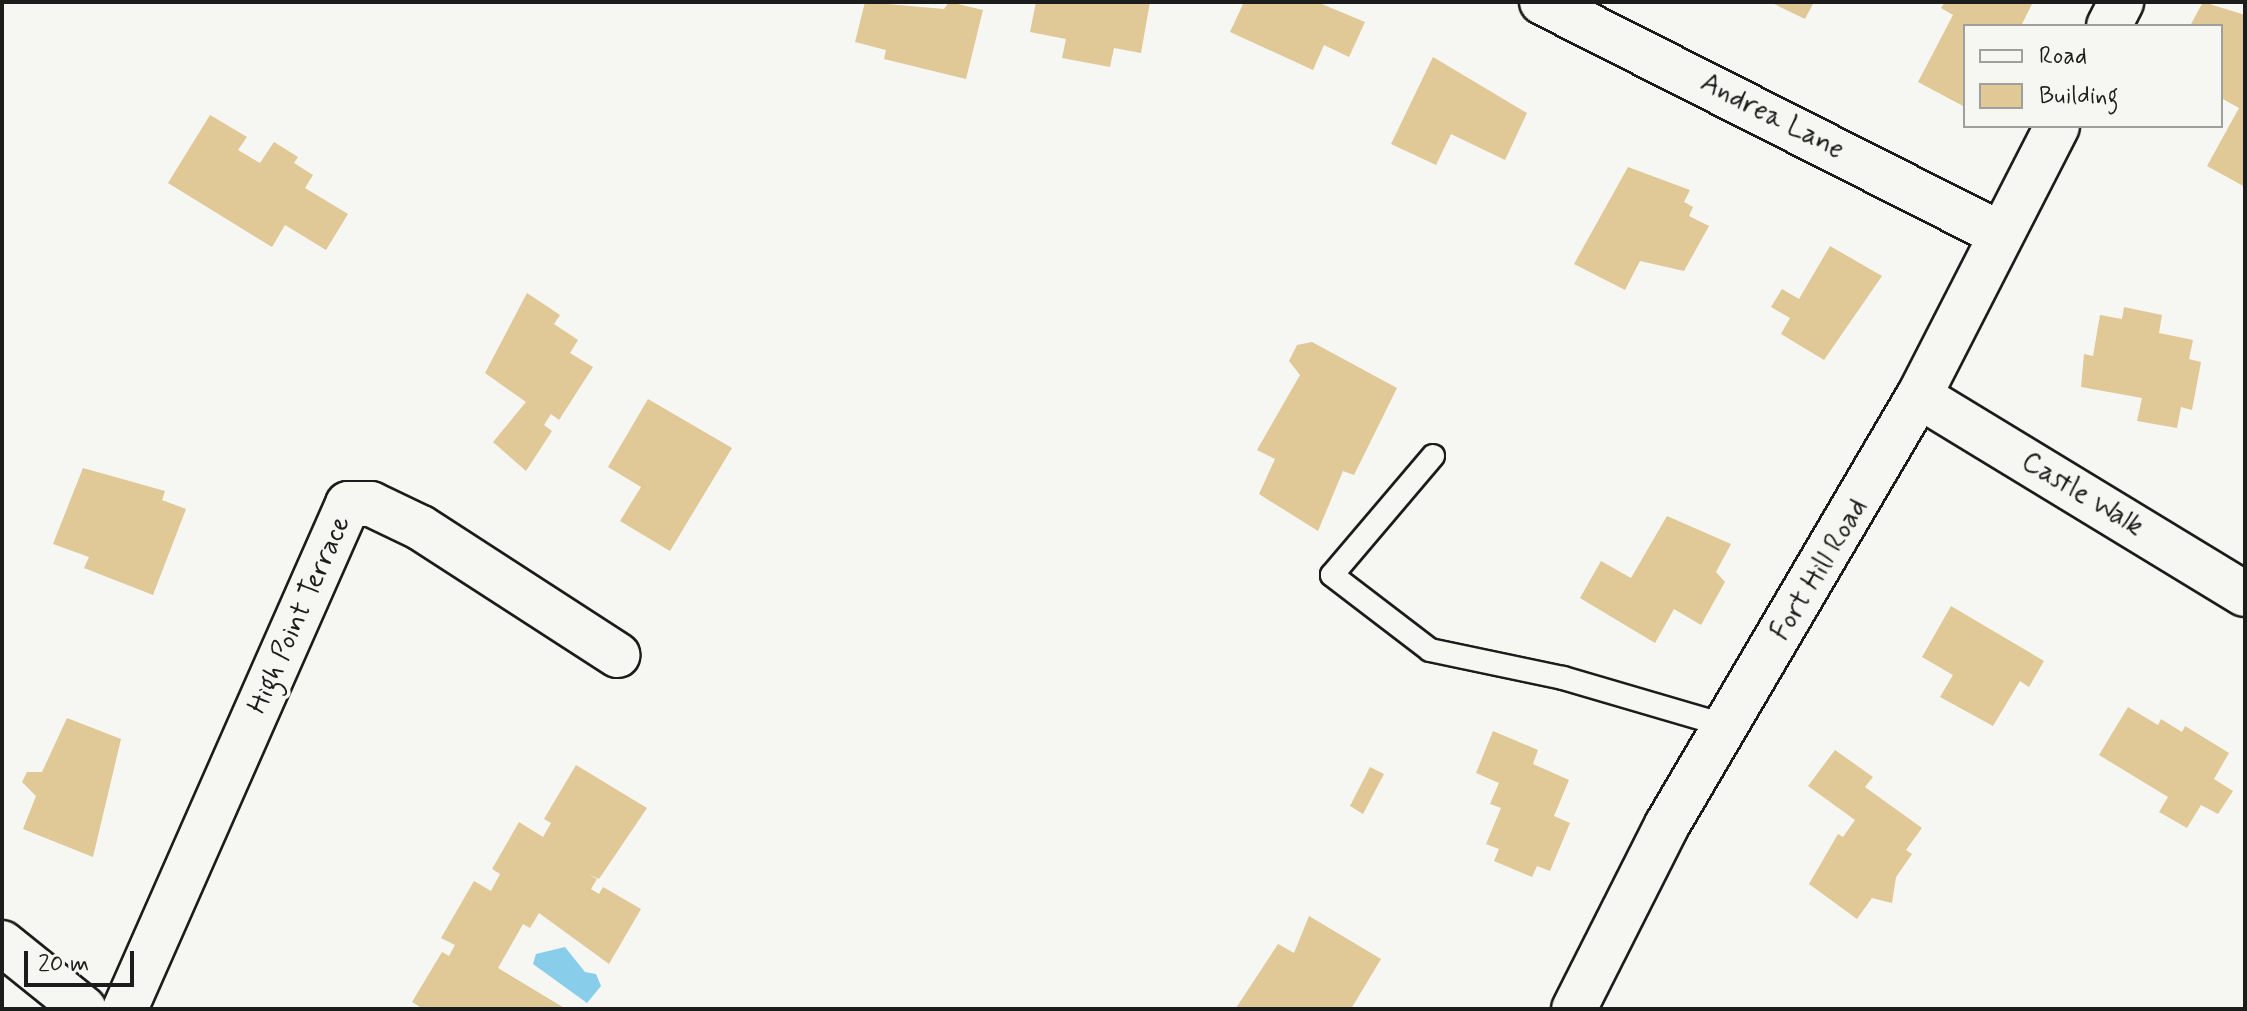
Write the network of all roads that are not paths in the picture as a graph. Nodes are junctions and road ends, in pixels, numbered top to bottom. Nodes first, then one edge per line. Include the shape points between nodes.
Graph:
1 (1542, 2) edge
2 (2121, 2) edge
3 (2110, 24) edge
4 (2056, 128) edge
5 (2000, 234) junction
6 (1919, 396) junction
7 (1433, 456) dead end
8 (2245, 594) edge
9 (617, 655) dead end
10 (1727, 726) junction
11 (2, 943) edge
12 (84, 1009) edge
13 (125, 1009) edge
14 (1574, 1009) edge

1 - 5 street, Andrea Lane
2 - 3 street
4 - 5 street, Fort Hill Road
5 - 6 street, Fort Hill Road
6 - 8 street, Castle Walk
6 - 10 street, Fort Hill Road
7 - 10 lane via 1332,575 1430,650 1563,678
9 - 13 street, High Point Terrace via 421,528 371,504 348,504
10 - 14 street, Fort Hill Road via 1667,825
11 - 12 street

